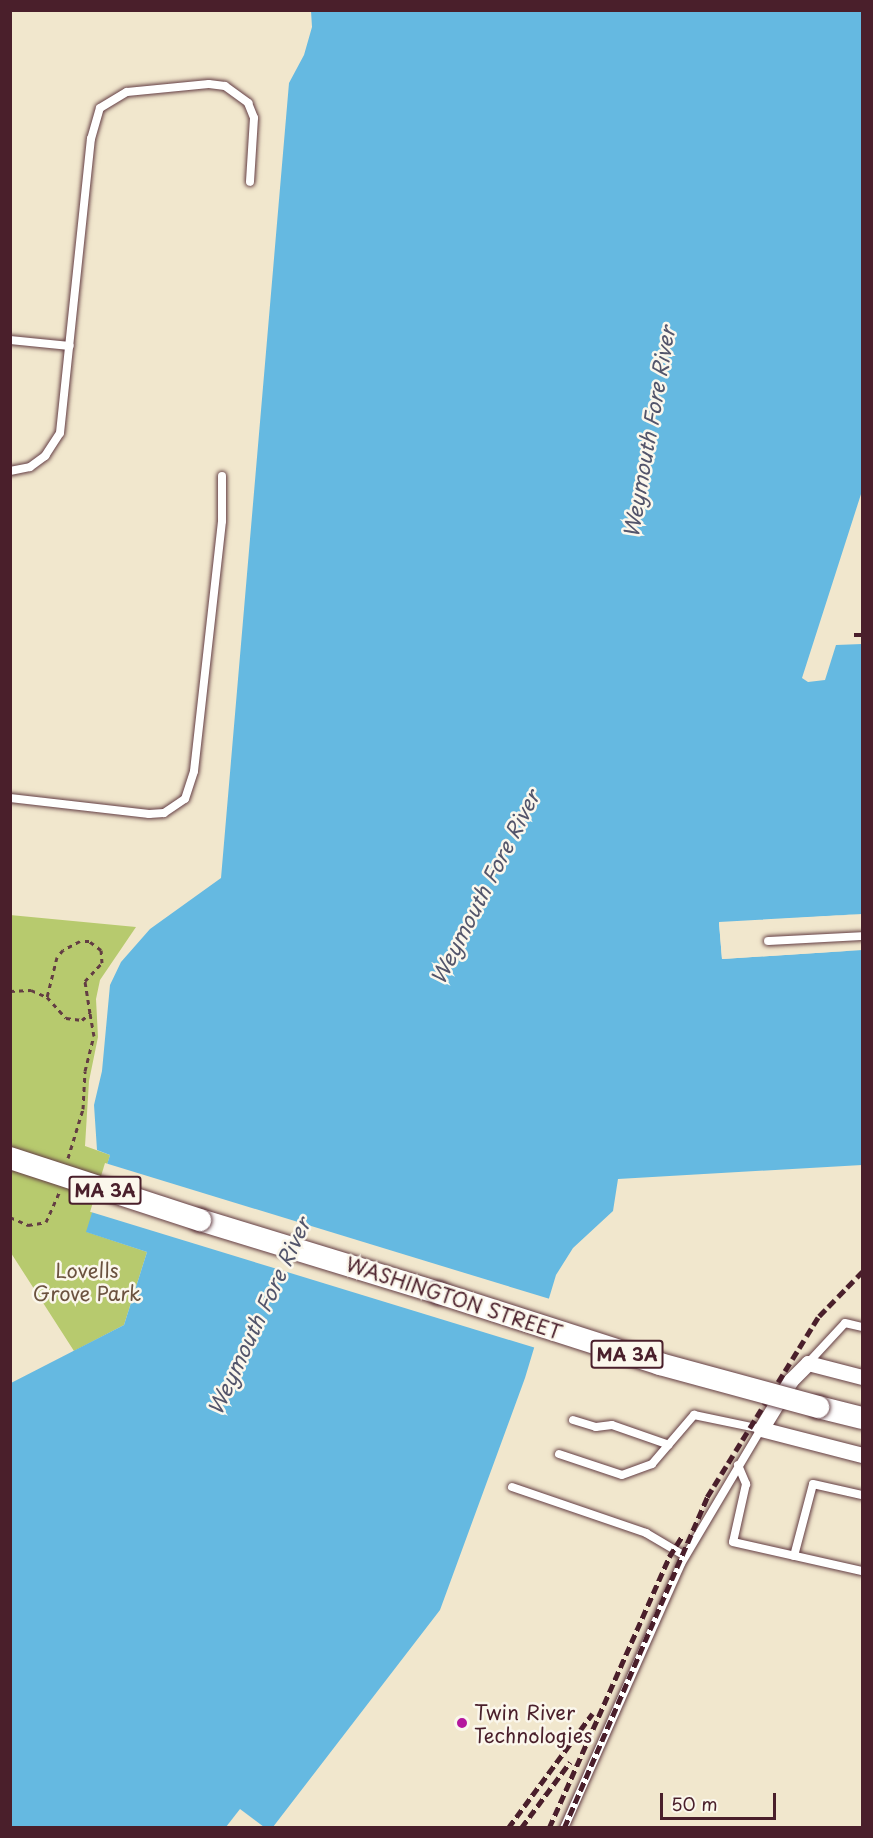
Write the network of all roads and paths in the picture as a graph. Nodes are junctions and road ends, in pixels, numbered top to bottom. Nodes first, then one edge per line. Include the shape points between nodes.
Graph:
1 (250, 182) dead end
2 (10, 340) edge
3 (70, 346) junction
4 (10, 471) edge
5 (222, 476) dead end
6 (10, 798) edge
7 (862, 936) edge
8 (768, 941) dead end
9 (10, 991) edge
10 (47, 997) junction
11 (90, 1013) junction
12 (77, 1120) dead end
13 (10, 1158) edge
14 (862, 1327) edge
15 (808, 1364) junction
16 (862, 1377) edge
17 (862, 1418) edge
18 (573, 1420) dead end
19 (761, 1429) junction
20 (669, 1445) junction
21 (559, 1454) dead end
22 (862, 1455) edge
23 (738, 1465) junction
24 (512, 1487) dead end
25 (862, 1495) edge
26 (685, 1556) junction
27 (794, 1556) junction
28 (862, 1571) edge
29 (564, 1827) edge

1 - 3 lane via 254,118 248,103 225,86 127,92 100,108 91,139
2 - 3 lane
3 - 4 lane via 56,445 30,467
5 - 6 lane via 222,521 196,760 185,799 164,813 149,814
7 - 8 lane
9 - 10 path via 31,990
10 - 11 path via 70,1021 82,1020
10 - 11 path via 57,957 71,944 89,941 101,950 103,957 85,981
11 - 12 path via 94,1036 85,1071 83,1109
13 - 17 main road, WASHINGTON STREET / MA 3A, bridge via 660,1364
14 - 15 lane via 845,1323
15 - 16 street
15 - 19 street via 791,1380
18 - 20 lane via 596,1427 612,1425
19 - 20 lane via 694,1415
19 - 22 street
19 - 23 lane
20 - 21 lane via 652,1464 622,1475
23 - 26 lane
23 - 27 lane via 746,1484 733,1542
24 - 26 lane via 646,1533
25 - 27 lane via 813,1484
26 - 29 lane
27 - 28 lane

